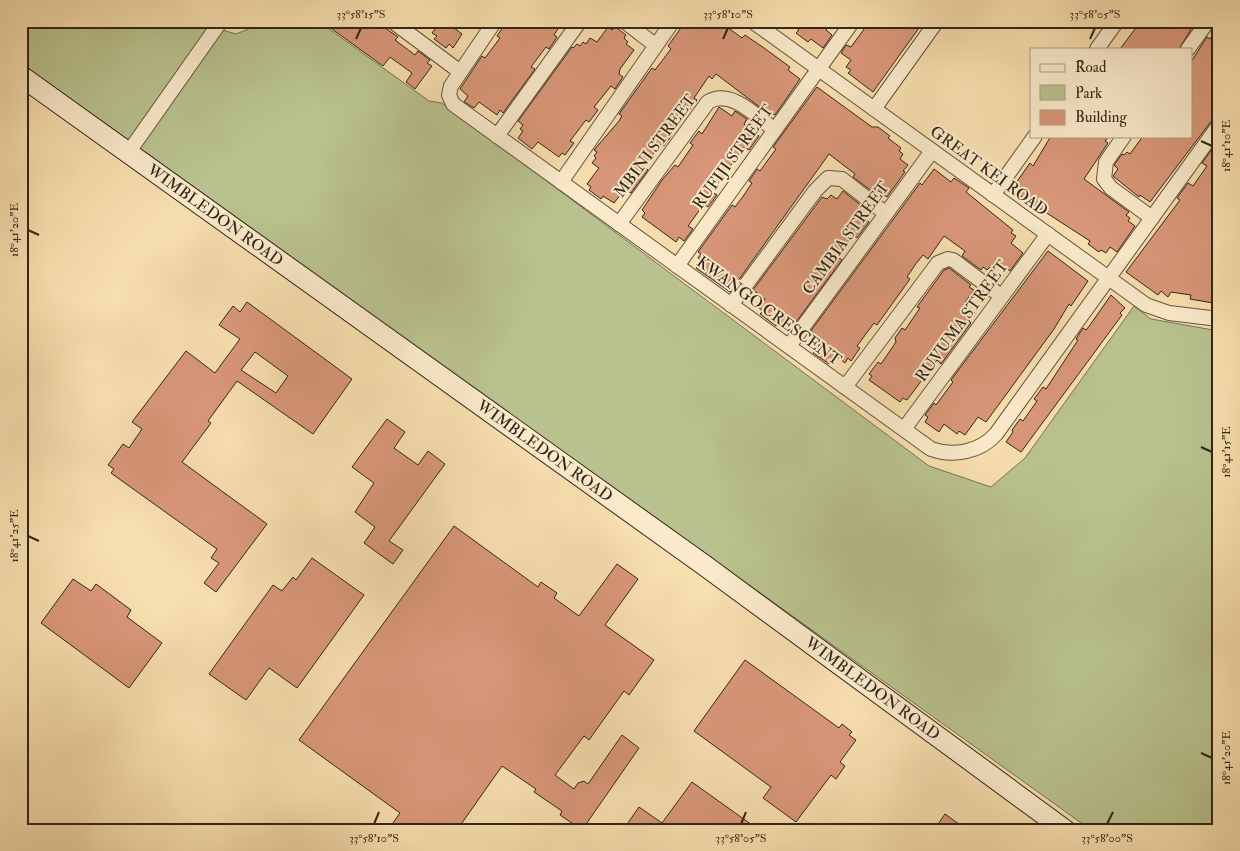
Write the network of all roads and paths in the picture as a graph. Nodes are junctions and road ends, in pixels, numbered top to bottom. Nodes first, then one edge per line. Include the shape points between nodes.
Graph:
1 (221, 21) edge
2 (392, 21) edge
3 (495, 21) edge
4 (580, 21) edge
5 (624, 21) edge
6 (673, 21) edge
7 (752, 21) edge
8 (853, 21) edge
9 (937, 21) edge
10 (1117, 21) edge
11 (1208, 21) edge
12 (655, 45) junction
13 (1099, 48) edge
14 (1189, 48) edge
15 (818, 69) junction
16 (459, 71) junction
17 (21, 76) edge
18 (874, 109) junction
19 (1219, 125) edge
20 (775, 130) junction
21 (497, 136) junction
22 (1034, 138) edge
23 (1123, 138) edge
24 (932, 151) junction
25 (128, 153) junction
26 (561, 182) junction
27 (993, 195) junction
28 (885, 213) junction
29 (1152, 218) junction
30 (619, 224) junction
31 (1048, 234) junction
32 (677, 266) junction
33 (1108, 278) junction
34 (1002, 296) junction
35 (731, 305) junction
36 (1219, 319) edge
37 (789, 346) junction
38 (845, 387) junction
39 (904, 429) junction
40 (1065, 830) edge

1 - 25 street
2 - 16 street
3 - 16 street, KWANGO CRESCENT
4 - 21 street
5 - 12 street
6 - 12 street
7 - 15 street, GREAT KEI ROAD
8 - 15 street, RUFIJI STREET
9 - 18 street
10 - 13 street
11 - 14 street
12 - 26 street
15 - 18 street, GREAT KEI ROAD
15 - 20 street, RUFIJI STREET
16 - 21 street, KWANGO CRESCENT via 448,95 453,104
17 - 25 main road, WIMBLEDON ROAD
18 - 24 street, GREAT KEI ROAD
19 - 29 street, KWANGO CRESCENT
20 - 30 street, MBINI STREET via 729,98 708,102
20 - 32 street, RUFIJI STREET
21 - 26 street, KWANGO CRESCENT
22 - 27 street
23 - 29 street via 1106,162 1104,179 1111,188
24 - 27 street, GREAT KEI ROAD
24 - 28 street, CAMBIA STREET
25 - 40 main road, WIMBLEDON ROAD via 704,565
26 - 30 street, KWANGO CRESCENT
27 - 31 street, GREAT KEI ROAD
28 - 35 street via 842,179 828,178
28 - 37 street, CAMBIA STREET
29 - 33 street, KWANGO CRESCENT
30 - 32 street, KWANGO CRESCENT
31 - 33 street, GREAT KEI ROAD
31 - 34 street, RUVUMA STREET
32 - 35 street, KWANGO CRESCENT
33 - 36 street, GREAT KEI ROAD via 1157,310
33 - 39 street, KWANGO CRESCENT via 990,441 968,451 941,452 931,449
34 - 38 street via 954,260 938,263
34 - 39 street, RUVUMA STREET
35 - 37 street, KWANGO CRESCENT
37 - 38 street, KWANGO CRESCENT
38 - 39 street, KWANGO CRESCENT

